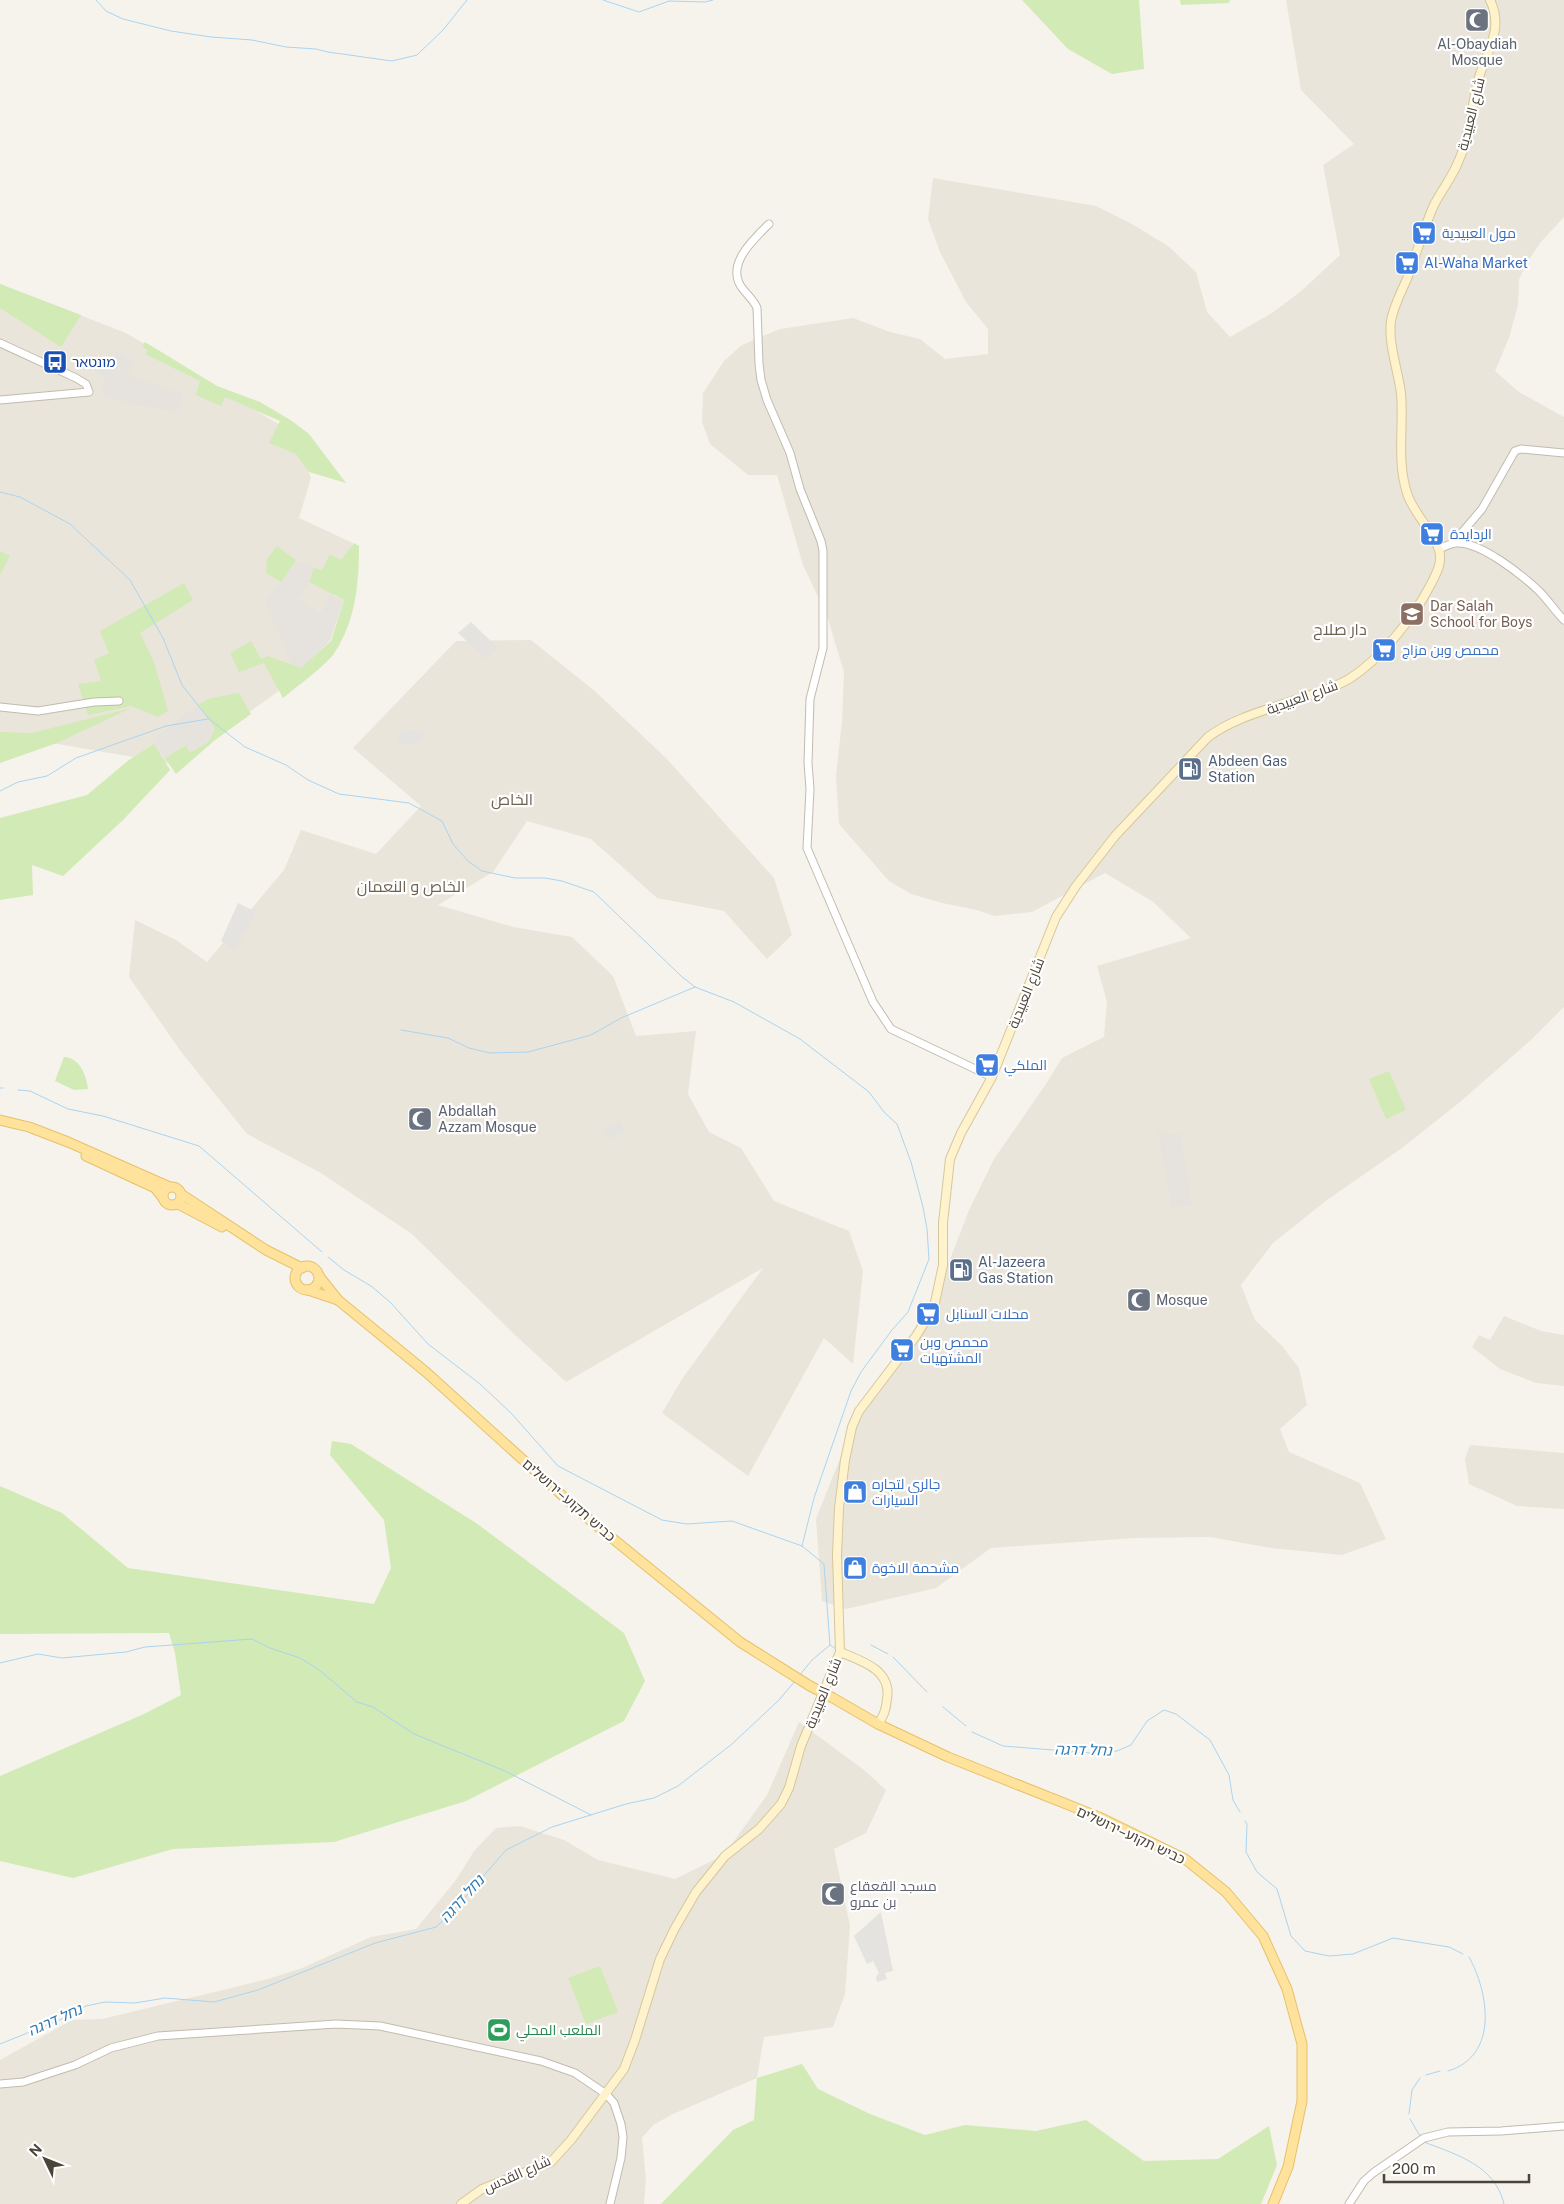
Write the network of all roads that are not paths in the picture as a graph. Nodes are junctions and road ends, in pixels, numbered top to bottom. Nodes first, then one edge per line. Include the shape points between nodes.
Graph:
1 (1490, 0) edge
2 (769, 224) dead end
3 (0, 344) edge
4 (0, 400) edge
5 (1564, 453) edge
6 (1454, 542) junction
7 (1439, 549) junction
8 (1564, 620) edge
9 (119, 701) dead end
10 (0, 707) edge
11 (992, 1077) junction
12 (0, 1120) edge
13 (110, 1163) junction
14 (170, 1187) junction
15 (181, 1194) junction
16 (163, 1198) junction
17 (178, 1204) junction
18 (266, 1250) junction
19 (280, 1258) junction
20 (302, 1268) junction
21 (296, 1276) junction
22 (319, 1276) junction
23 (308, 1290) junction
24 (338, 1300) junction
25 (840, 1652) junction
26 (878, 1724) junction
27 (0, 2084) edge
28 (606, 2094) junction
29 (1564, 2126) edge
30 (461, 2204) edge
31 (610, 2204) edge
32 (1273, 2204) edge
33 (1350, 2204) edge

1 - 7 main road, شارع العبيدية via 1496,30 1478,79 1467,141 1435,204 1391,322 1401,399 1403,480 1412,505
2 - 11 street via 744,252 737,272 738,282 757,308 759,364 767,400 790,453 823,551 823,648 810,699 807,848 873,1002 892,1029
3 - 4 street via 80,380 89,392
5 - 6 street via 1515,451 1482,509
6 - 7 street
6 - 8 street via 1480,549 1509,567 1540,592
7 - 11 main road, شارع العبيدية via 1439,567 1422,600 1370,664 1330,688 1254,714 1215,732 1121,829 1056,917
9 - 10 street via 38,711
11 - 25 main road, شارع العبيدية via 950,1159 943,1223 943,1265 934,1306 916,1336 859,1411 852,1427 839,1508
12 - 13 main road
13 - 14 main road
13 - 16 main road via 155,1188
14 - 15 main road
14 - 16 main road
15 - 17 main road
15 - 18 main road
16 - 17 main road via 167,1204
17 - 18 main road
18 - 19 main road
19 - 20 main road
19 - 21 main road
20 - 21 main road
20 - 22 main road via 313,1268
21 - 23 main road via 298,1286
22 - 23 main road via 315,1287
22 - 24 main road
23 - 24 main road
24 - 26 main road, כביש תקוע–ירושלים, bridge via 426,1372 592,1522 740,1642
25 - 26 main road via 868,1663 885,1680 888,1693 885,1714
25 - 28 main road, شارع العبيدية via 781,1804 759,1829 725,1856 696,1892 660,1959 629,2059
26 - 32 main road, כביש תקוע–ירושלים via 948,1757 1099,1817 1185,1858 1226,1892 1263,1936 1287,1990 1302,2044 1302,2101 1288,2167
27 - 28 street via 24,2082 75,2065 111,2048 158,2036 345,2024 380,2026 541,2061 575,2073
28 - 30 main road, شارع القدس via 551,2162 482,2189
28 - 31 street via 614,2103 623,2137
29 - 33 street via 1448,2132 1424,2138 1364,2181

